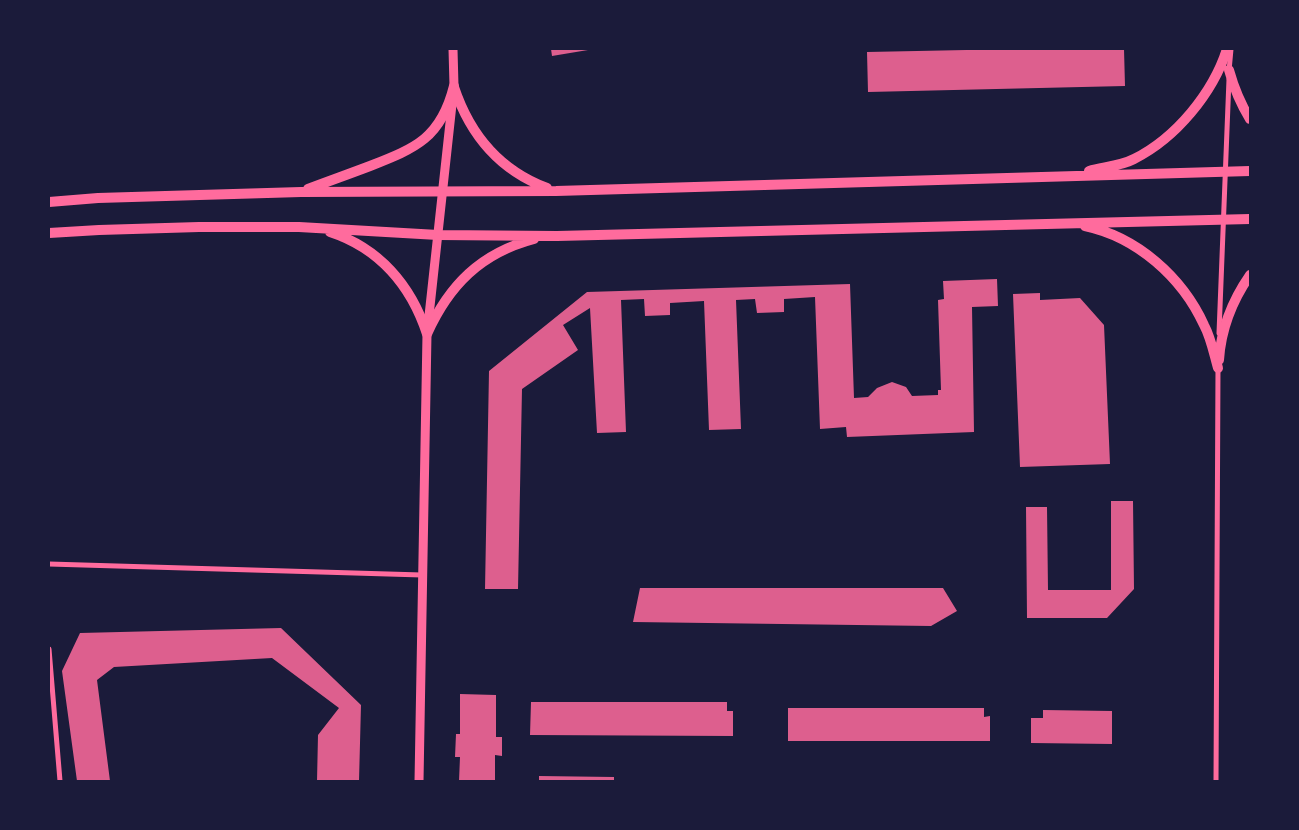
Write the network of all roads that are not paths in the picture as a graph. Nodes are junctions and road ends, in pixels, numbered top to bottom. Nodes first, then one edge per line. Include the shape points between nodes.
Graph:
1 (453, 49) edge
2 (1227, 49) edge
3 (1231, 49) edge
4 (1229, 70) junction
5 (454, 86) junction
6 (1250, 119) edge
7 (1250, 170) edge
8 (1225, 171) junction
9 (1068, 176) junction
10 (442, 191) junction
11 (556, 191) junction
12 (301, 192) junction
13 (49, 202) edge
14 (1250, 219) edge
15 (1224, 220) junction
16 (1070, 223) junction
17 (317, 228) junction
18 (49, 233) edge
19 (438, 235) junction
20 (557, 236) junction
21 (1250, 275) edge
22 (427, 334) junction
23 (1218, 368) junction
24 (49, 564) edge
25 (422, 575) junction
26 (49, 649) edge
27 (60, 781) edge
28 (419, 781) edge
29 (1216, 781) edge

1 - 5 street
2 - 9 main road via 1203,96 1172,132 1132,160
3 - 4 street
4 - 6 main road via 1234,89
4 - 8 street
5 - 10 street
5 - 11 main road via 466,118 487,147 518,174
5 - 12 main road via 441,121 414,147
7 - 8 main road
8 - 9 main road
8 - 15 street
9 - 11 main road
10 - 11 main road
10 - 12 main road
10 - 19 street
12 - 13 main road
14 - 15 main road
15 - 16 main road
15 - 23 street
16 - 20 main road
16 - 23 main road via 1092,227 1132,244 1167,272 1182,288 1205,326
17 - 18 main road via 199,227
17 - 19 main road
17 - 22 main road via 359,245 395,274 409,292
19 - 20 main road
19 - 22 street
20 - 22 main road via 510,247 468,273 437,311
21 - 23 main road via 1224,326
22 - 25 street
23 - 29 street
24 - 25 street
25 - 28 street
26 - 27 street

